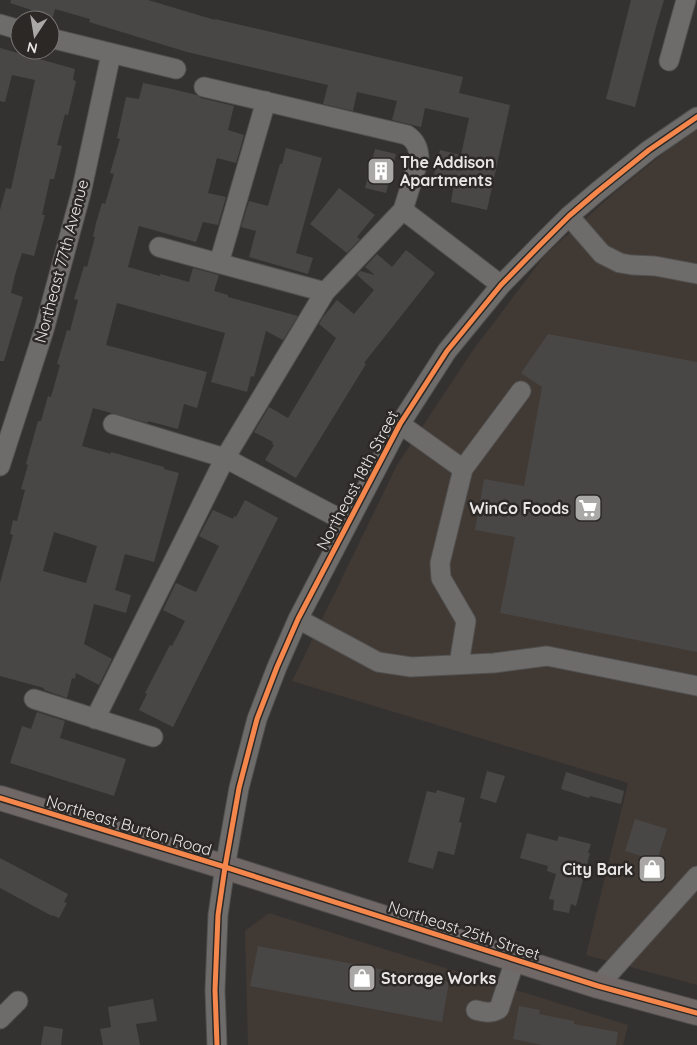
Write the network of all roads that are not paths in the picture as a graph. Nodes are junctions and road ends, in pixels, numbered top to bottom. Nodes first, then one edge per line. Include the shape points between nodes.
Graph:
1 (689, 10) edge
2 (60, 41) edge
3 (111, 54) junction
4 (669, 61) dead end
5 (176, 69) dead end
6 (204, 87) dead end
7 (266, 101) junction
8 (697, 117) edge
9 (404, 210) junction
10 (569, 216) junction
11 (158, 247) dead end
12 (219, 263) junction
13 (697, 274) edge
14 (501, 285) junction
15 (325, 292) junction
16 (521, 391) dead end
17 (113, 424) dead end
18 (400, 424) junction
19 (225, 458) junction
20 (0, 464) edge
21 (463, 469) junction
22 (348, 523) junction
23 (298, 619) junction
24 (459, 664) junction
25 (697, 686) edge
26 (34, 699) dead end
27 (95, 719) junction
28 (153, 737) dead end
29 (0, 798) edge
30 (224, 867) junction
31 (697, 876) edge
32 (515, 960) junction
33 (598, 986) junction
34 (18, 1001) dead end
35 (476, 1010) dead end
36 (697, 1013) edge
37 (0, 1020) edge
38 (217, 1045) edge

1 - 4 street
2 - 3 street
3 - 5 street
3 - 20 street, Northeast 77th Avenue via 81,193 44,330
6 - 7 street
7 - 9 street via 413,139 419,159
7 - 12 street
8 - 10 street, Northeast 18th Street via 650,150
9 - 14 street
9 - 15 street
10 - 13 street via 602,254 620,263
10 - 14 street, Northeast 18th Street
11 - 12 street
12 - 15 street
14 - 18 street, Northeast 18th Street via 447,351
15 - 19 street
16 - 21 street
17 - 19 street
18 - 21 street
18 - 22 street, Northeast 18th Street
19 - 22 street
19 - 27 street
21 - 24 street via 440,563 441,578 466,621
22 - 23 street, Northeast 18th Street
23 - 24 street via 378,662 411,667
23 - 30 street, Northeast 18th Street via 258,719 239,788
24 - 25 street via 547,656
26 - 27 street
27 - 28 street
29 - 30 main road, Northeast Burton Road
30 - 32 main road, Northeast 25th Street
30 - 38 street, Northeast Burton Road via 215,972
31 - 33 street
32 - 33 main road, Northeast 25th Street
32 - 35 street via 498,1009 494,1012
33 - 36 main road, Northeast 25th Street
34 - 37 street

